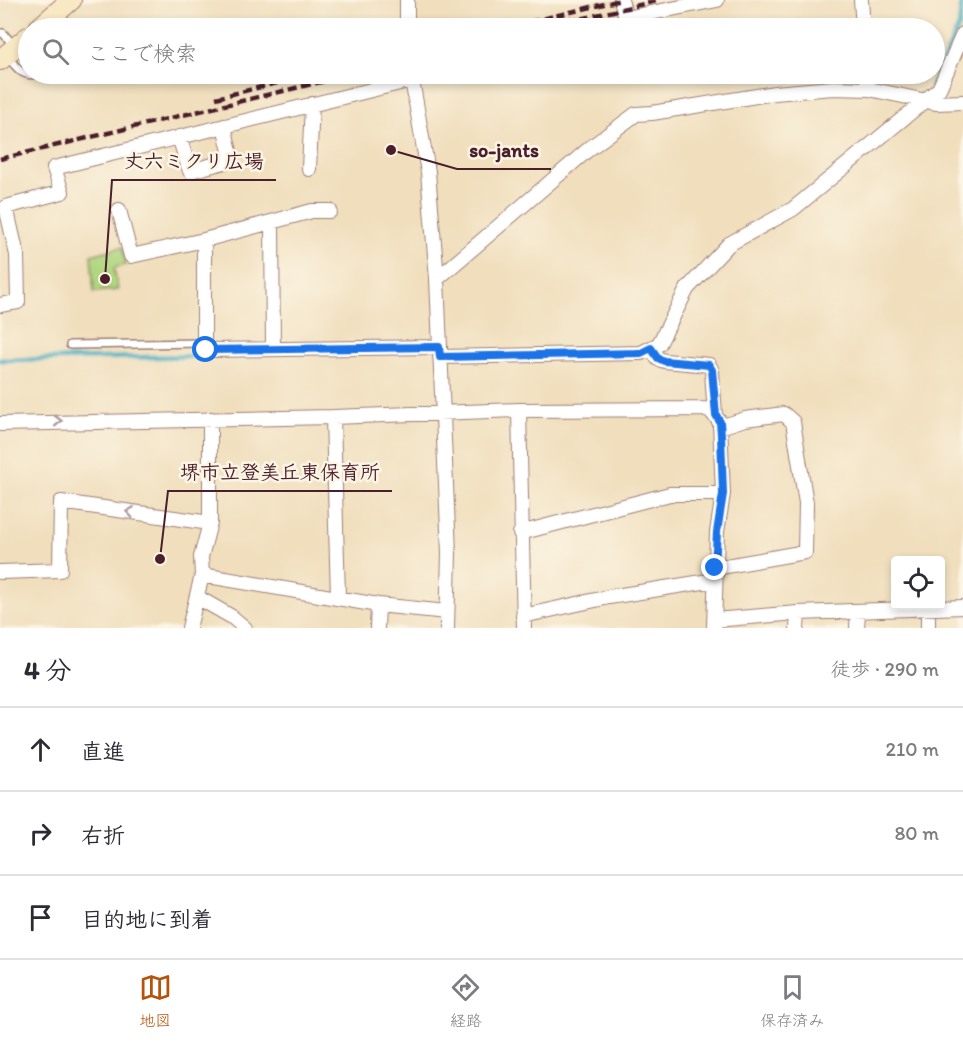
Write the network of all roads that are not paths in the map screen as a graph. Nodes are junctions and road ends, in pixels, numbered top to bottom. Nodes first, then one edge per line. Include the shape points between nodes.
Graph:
1 (71, 0) edge
2 (407, 0) edge
3 (621, 0) edge
4 (717, 0) edge
5 (861, 0) edge
6 (50, 18) edge
7 (407, 18) edge
8 (862, 18) edge
9 (0, 33) edge
10 (963, 34) edge
11 (13, 50) edge
12 (18, 71) edge
13 (945, 75) edge
14 (383, 84) edge
15 (412, 84) edge
16 (868, 84) edge
17 (941, 84) edge
18 (869, 89) junction
19 (926, 101) junction
20 (963, 102) edge
21 (312, 104) junction
22 (224, 126) junction
23 (179, 137) junction
24 (309, 169) dead end
25 (119, 210) dead end
26 (330, 211) dead end
27 (272, 223) junction
28 (204, 240) junction
29 (437, 279) junction
30 (0, 305) edge
31 (204, 343) junction
32 (70, 345) dead end
33 (273, 348) junction
34 (651, 348) junction
35 (439, 352) junction
36 (519, 410) junction
37 (442, 412) junction
38 (333, 417) junction
39 (210, 419) junction
40 (718, 421) junction
41 (0, 424) edge
42 (723, 494) junction
43 (210, 523) junction
44 (520, 533) junction
45 (0, 572) edge
46 (715, 574) junction
47 (202, 575) junction
48 (197, 597) junction
49 (338, 597) junction
50 (378, 605) junction
51 (963, 607) edge
52 (945, 608) edge
53 (891, 610) edge
54 (928, 610) edge
55 (858, 611) junction
56 (447, 612) junction
57 (798, 613) junction
58 (714, 624) edge
59 (523, 625) edge
60 (189, 628) edge
61 (245, 628) edge
62 (376, 628) edge
63 (447, 628) edge
64 (797, 628) edge
65 (857, 628) edge
66 (928, 628) edge

1 - 6 street
2 - 7 street
3 - 4 street via 626,18
5 - 8 street
9 - 11 lane
10 - 13 street
11 - 12 lane
14 - 21 street
15 - 29 street via 428,172
16 - 18 street
17 - 19 street
18 - 19 street
18 - 29 street via 775,93 636,114 590,148
19 - 20 street
19 - 34 street via 793,209 729,244 687,289 659,344
21 - 22 street
21 - 24 street
22 - 23 street
22 - 23 street via 232,160 190,171
23 - 30 street via 54,168 62,192 6,207 17,255 18,302
25 - 28 street via 131,256
26 - 27 street via 312,211
27 - 28 street
27 - 33 street
28 - 31 street
29 - 35 street
31 - 32 lane
31 - 33 street via 206,350
33 - 35 street
34 - 35 street via 641,353
34 - 40 street via 664,361 709,365
35 - 37 street
36 - 37 street
36 - 40 street via 709,409
36 - 44 street
37 - 38 street
37 - 56 street via 449,554
38 - 39 street
38 - 49 street
41 -> 39 street
39 - 43 street
40 - 42 street
40 - 46 street via 784,414 794,422 806,503 805,552
42 - 44 street via 670,494
42 - 46 street
43 -> 45 street via 61,502 60,570
43 - 47 street via 201,556
44 - 59 street
46 - 58 street
46 - 59 street via 609,597
47 - 48 street
47 - 49 street
48 - 60 street
48 - 61 street
49 - 50 street
50 - 56 street
50 - 62 street
51 - 52 street
53 - 55 street
54 - 66 street
55 - 57 street
55 - 65 street
56 - 63 street
57 - 58 street
57 - 64 street

